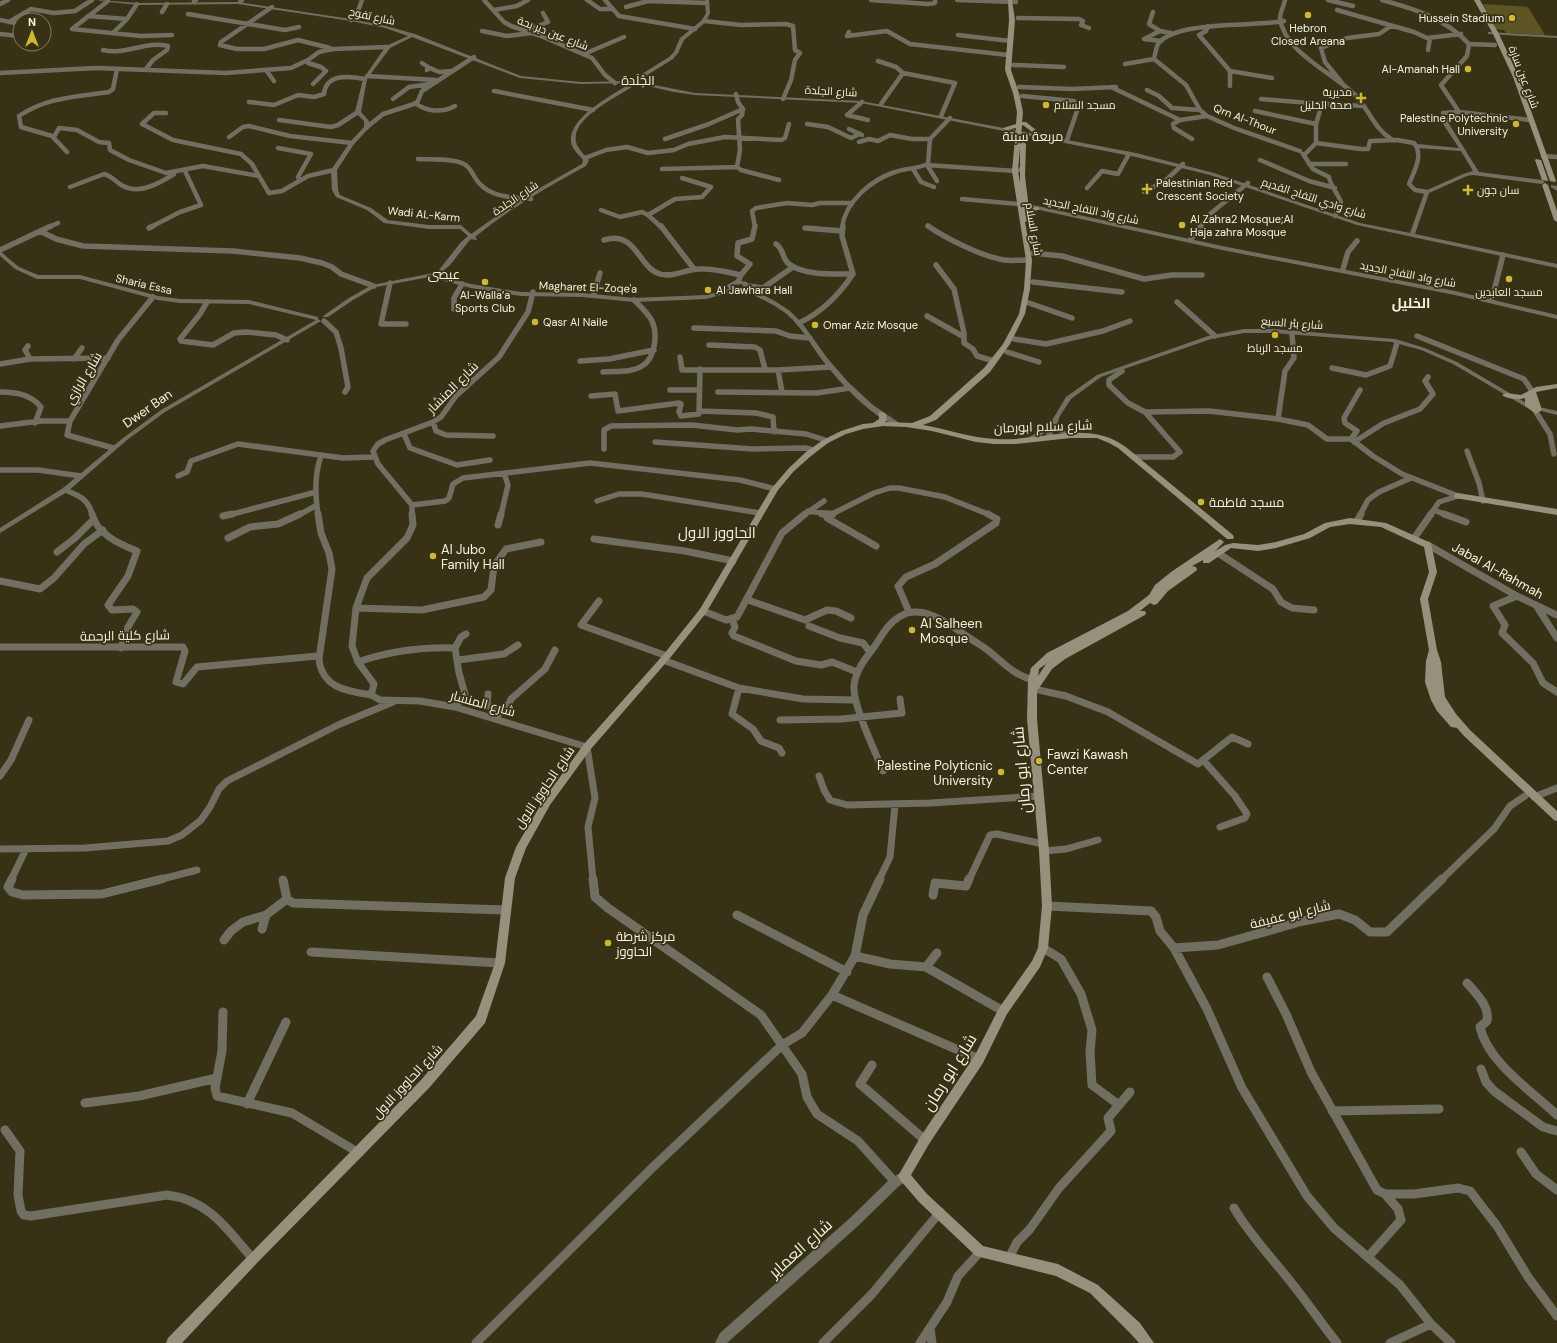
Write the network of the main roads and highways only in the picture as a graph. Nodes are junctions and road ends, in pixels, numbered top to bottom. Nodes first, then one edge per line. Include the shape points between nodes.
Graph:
1 (1471, 0) edge
2 (1477, 0) edge
3 (1013, 1) edge
4 (1493, 34) junction
5 (1527, 120) junction
6 (1006, 128) road end
7 (1022, 131) junction
8 (1529, 134) dead end
9 (1539, 156) junction
10 (1544, 182) junction
11 (1555, 185) edge
12 (1024, 206) junction
13 (1037, 209) road end
14 (1557, 220) edge
15 (1557, 386) edge
16 (1530, 393) junction
17 (1506, 395) road end
18 (882, 414) road end
19 (877, 423) junction
20 (898, 424) junction
21 (930, 428) junction
22 (1458, 496) road end
23 (1557, 512) edge
24 (1202, 515) junction
25 (1221, 540) junction
26 (1232, 543) junction
27 (1033, 684) junction
28 (1529, 796) junction
29 (1557, 817) edge
30 (1557, 822) edge
31 (173, 1343) edge
32 (1147, 1343) edge

1 - 4 main road, شارع عين سارة
2 - 4 main road, شارع عين سارة
3 - 7 main road, شارع السلام via 1008,73 1020,106
3 - 7 main road, شارع السلام via 1018,18 1012,65 1025,112
4 - 5 main road, شارع عين سارة via 1495,45
4 - 5 main road, شارع عين سارة via 1516,77
5 - 8 main road, شارع عين سارة
5 - 9 main road, شارع عين سارة
6 - 7 main road
7 - 7 main road via 1038,135
7 - 12 main road, شارع السلام
7 - 12 main road, شارع السلام via 1015,171
9 - 10 main road
9 - 11 main road, شارع عين سارة via 1546,164
10 - 11 main road
10 - 14 main road
12 - 13 main road
12 - 20 main road, شارع السلام via 1029,260 1028,288 1022,314 1006,344 987,370 933,418 923,423
12 - 21 main road, شارع السلام via 1033,253 1033,282 1027,315 1007,352 992,372
15 - 16 main road
16 - 16 main road via 1537,411 1529,406
16 - 17 main road via 1522,397
18 - 19 main road via 883,420
19 - 20 main road
19 - 31 main road, شارع الحاووز الاول via 864,425 825,440 785,476 760,513 703,611 587,747 547,802 521,847 510,878 500,963 481,1019 425,1084
20 - 21 main road, شارع سلام ابورمان
21 - 24 main road, شارع سلام ابورمان via 971,438 1003,442 1070,436 1110,439
22 - 23 main road
24 - 25 main road
24 - 26 main road
25 - 26 main road
25 - 27 main road, شارع ابو رمان via 1210,551 1174,574 1158,587 1152,597 1131,612 1050,654 1035,668
26 - 27 main road via 1172,583 1144,611 1051,665 1041,682
26 - 28 main road via 1258,548 1307,536 1328,525 1357,521 1383,525 1428,545 1434,572 1424,598 1433,650 1430,662 1433,697 1445,716 1473,746
27 - 32 main road, شارع ابو رمان via 1032,720 1047,906 1043,948 1036,964 1003,1011 979,1059 900,1179 940,1212 980,1252 1058,1270 1094,1289 1136,1328
28 - 29 main road
28 - 30 main road

